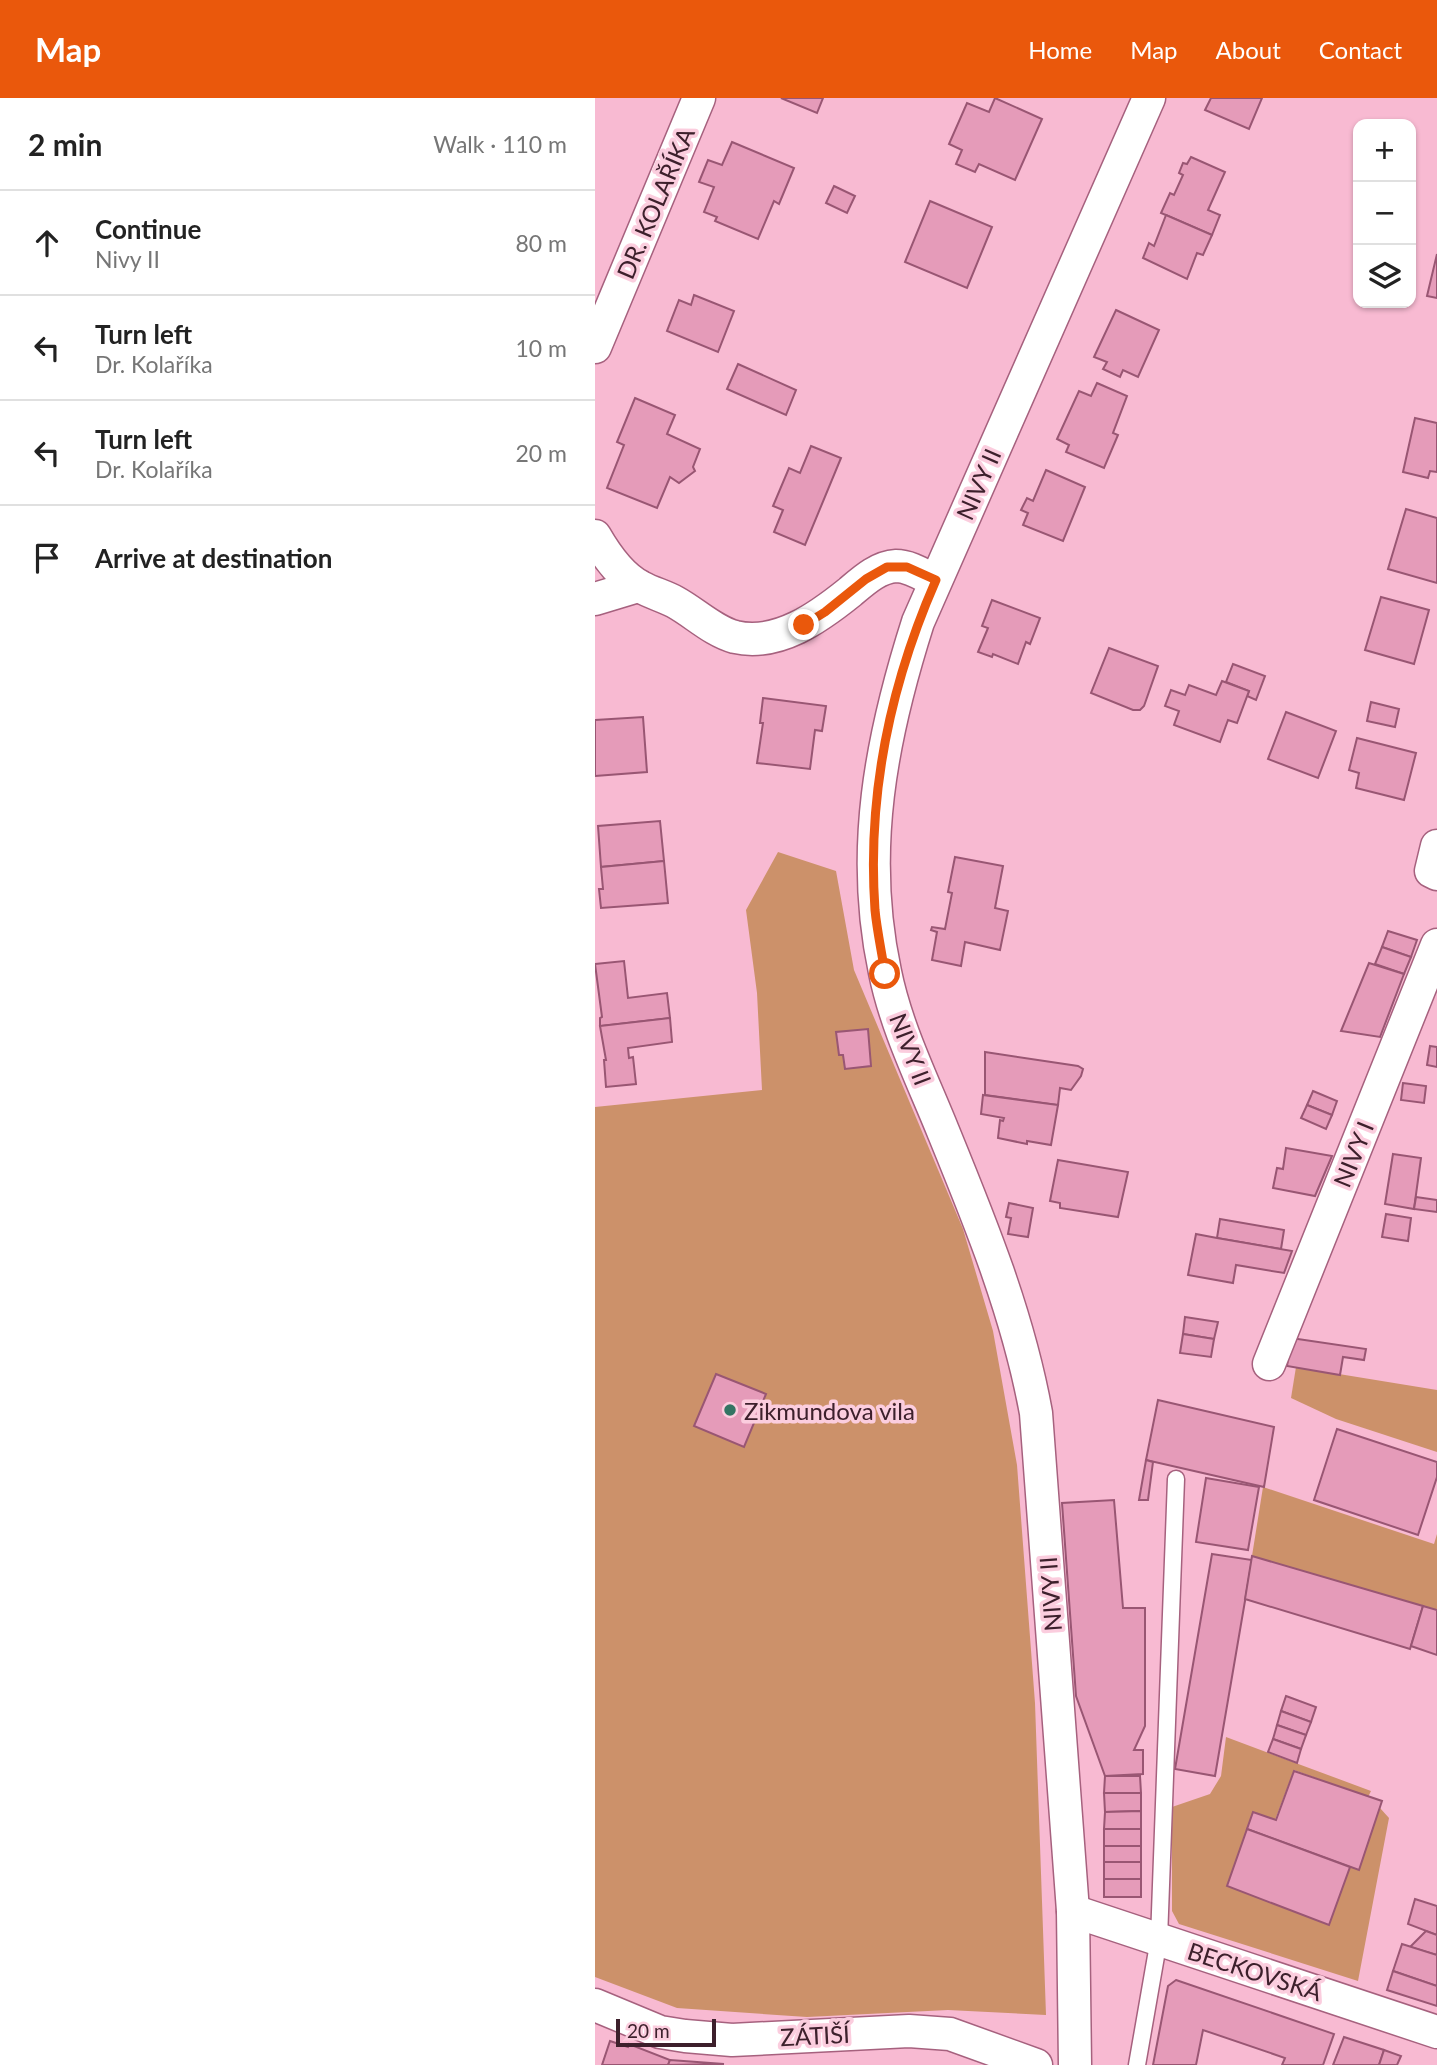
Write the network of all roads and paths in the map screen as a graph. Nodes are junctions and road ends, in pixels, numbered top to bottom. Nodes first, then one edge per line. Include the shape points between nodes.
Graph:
1 (699, 98) edge
2 (1149, 98) edge
3 (595, 347) edge
4 (595, 536) edge
5 (936, 580) junction
6 (638, 586) junction
7 (595, 599) edge
8 (1437, 945) edge
9 (1269, 1364) dead end
10 (1176, 1479) dead end
11 (1073, 1911) junction
12 (1159, 1940) junction
13 (595, 2005) edge
14 (1437, 2032) edge
15 (1035, 2065) edge
16 (1075, 2065) edge
17 (1137, 2065) edge

1 - 3 street, DR. KOLAŘÍKA
2 - 5 street, NIVY II
4 - 6 street via 618,569
5 - 6 street via 907,567 887,567 804,625 749,638 728,635 675,602
5 - 11 street, NIVY II via 901,674 885,736 873,842 875,912 885,974 901,1030 991,1247 1028,1371 1040,1455
6 - 7 street
8 - 9 street, NIVY I
10 - 12 lane
11 - 12 street, BECKOVSKÁ
11 - 16 street, NIVY II
12 - 14 street, BECKOVSKÁ
12 - 17 lane
13 - 15 street, ZÁTIŠÍ via 660,2032 732,2040 895,2032 950,2034

